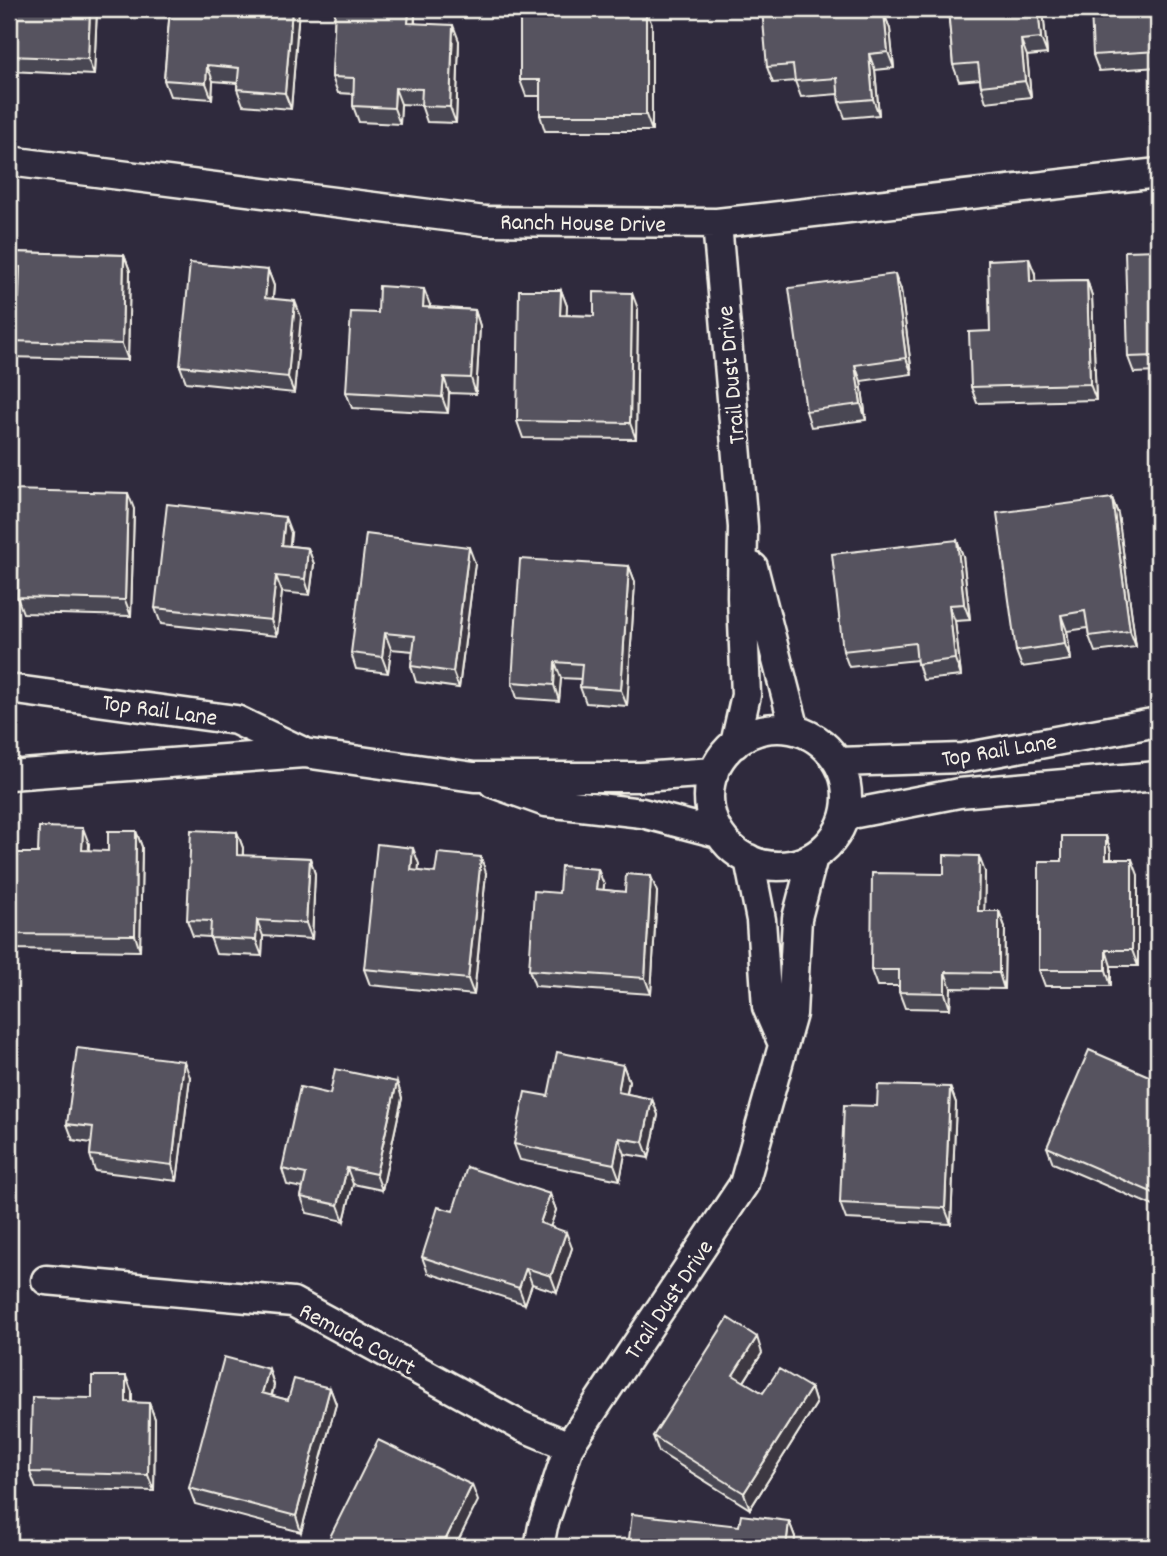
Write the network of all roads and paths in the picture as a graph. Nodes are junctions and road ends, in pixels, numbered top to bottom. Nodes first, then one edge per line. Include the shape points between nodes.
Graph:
1 (9, 161) edge
2 (1158, 173) edge
3 (717, 223) junction
4 (743, 527) junction
5 (9, 690) edge
6 (1158, 722) edge
7 (795, 730) junction
8 (735, 744) junction
9 (304, 752) junction
10 (838, 762) junction
11 (714, 772) junction
12 (9, 775) edge
13 (1158, 776) edge
14 (474, 777) junction
15 (846, 815) junction
16 (718, 833) junction
17 (813, 857) junction
18 (749, 859) junction
19 (783, 1044) junction
20 (46, 1280) dead end
21 (569, 1446) junction
22 (539, 1547) edge

1 - 3 street, Ranch House Drive via 485,221
2 - 3 street, Ranch House Drive
3 - 4 street, Trail Dust Drive
4 - 7 street, Trail Dust Drive
4 - 8 street, Trail Dust Drive via 746,695
5 - 9 street, Top Rail Lane via 236,720
6 - 10 street, Top Rail Lane via 962,758
7 - 8 street via 768,729
7 - 10 street via 820,742
8 - 11 street
9 - 12 street, Top Rail Lane
9 - 14 street, Top Rail Lane
10 - 15 street via 847,788
11 - 14 street, Top Rail Lane
11 - 16 street via 709,807
13 - 15 street, Top Rail Lane via 959,793
14 - 16 street, Top Rail Lane via 546,802 642,813
15 - 17 street via 834,839
16 - 18 street via 736,853
17 - 18 street via 788,866 761,865
17 - 19 street, Trail Dust Drive via 797,918 792,1014
18 - 19 street via 761,920 767,1007
19 - 21 street, Trail Dust Drive via 744,1184
20 - 21 street, Remuda Court via 293,1302 521,1426
21 - 22 street, Trail Dust Drive

